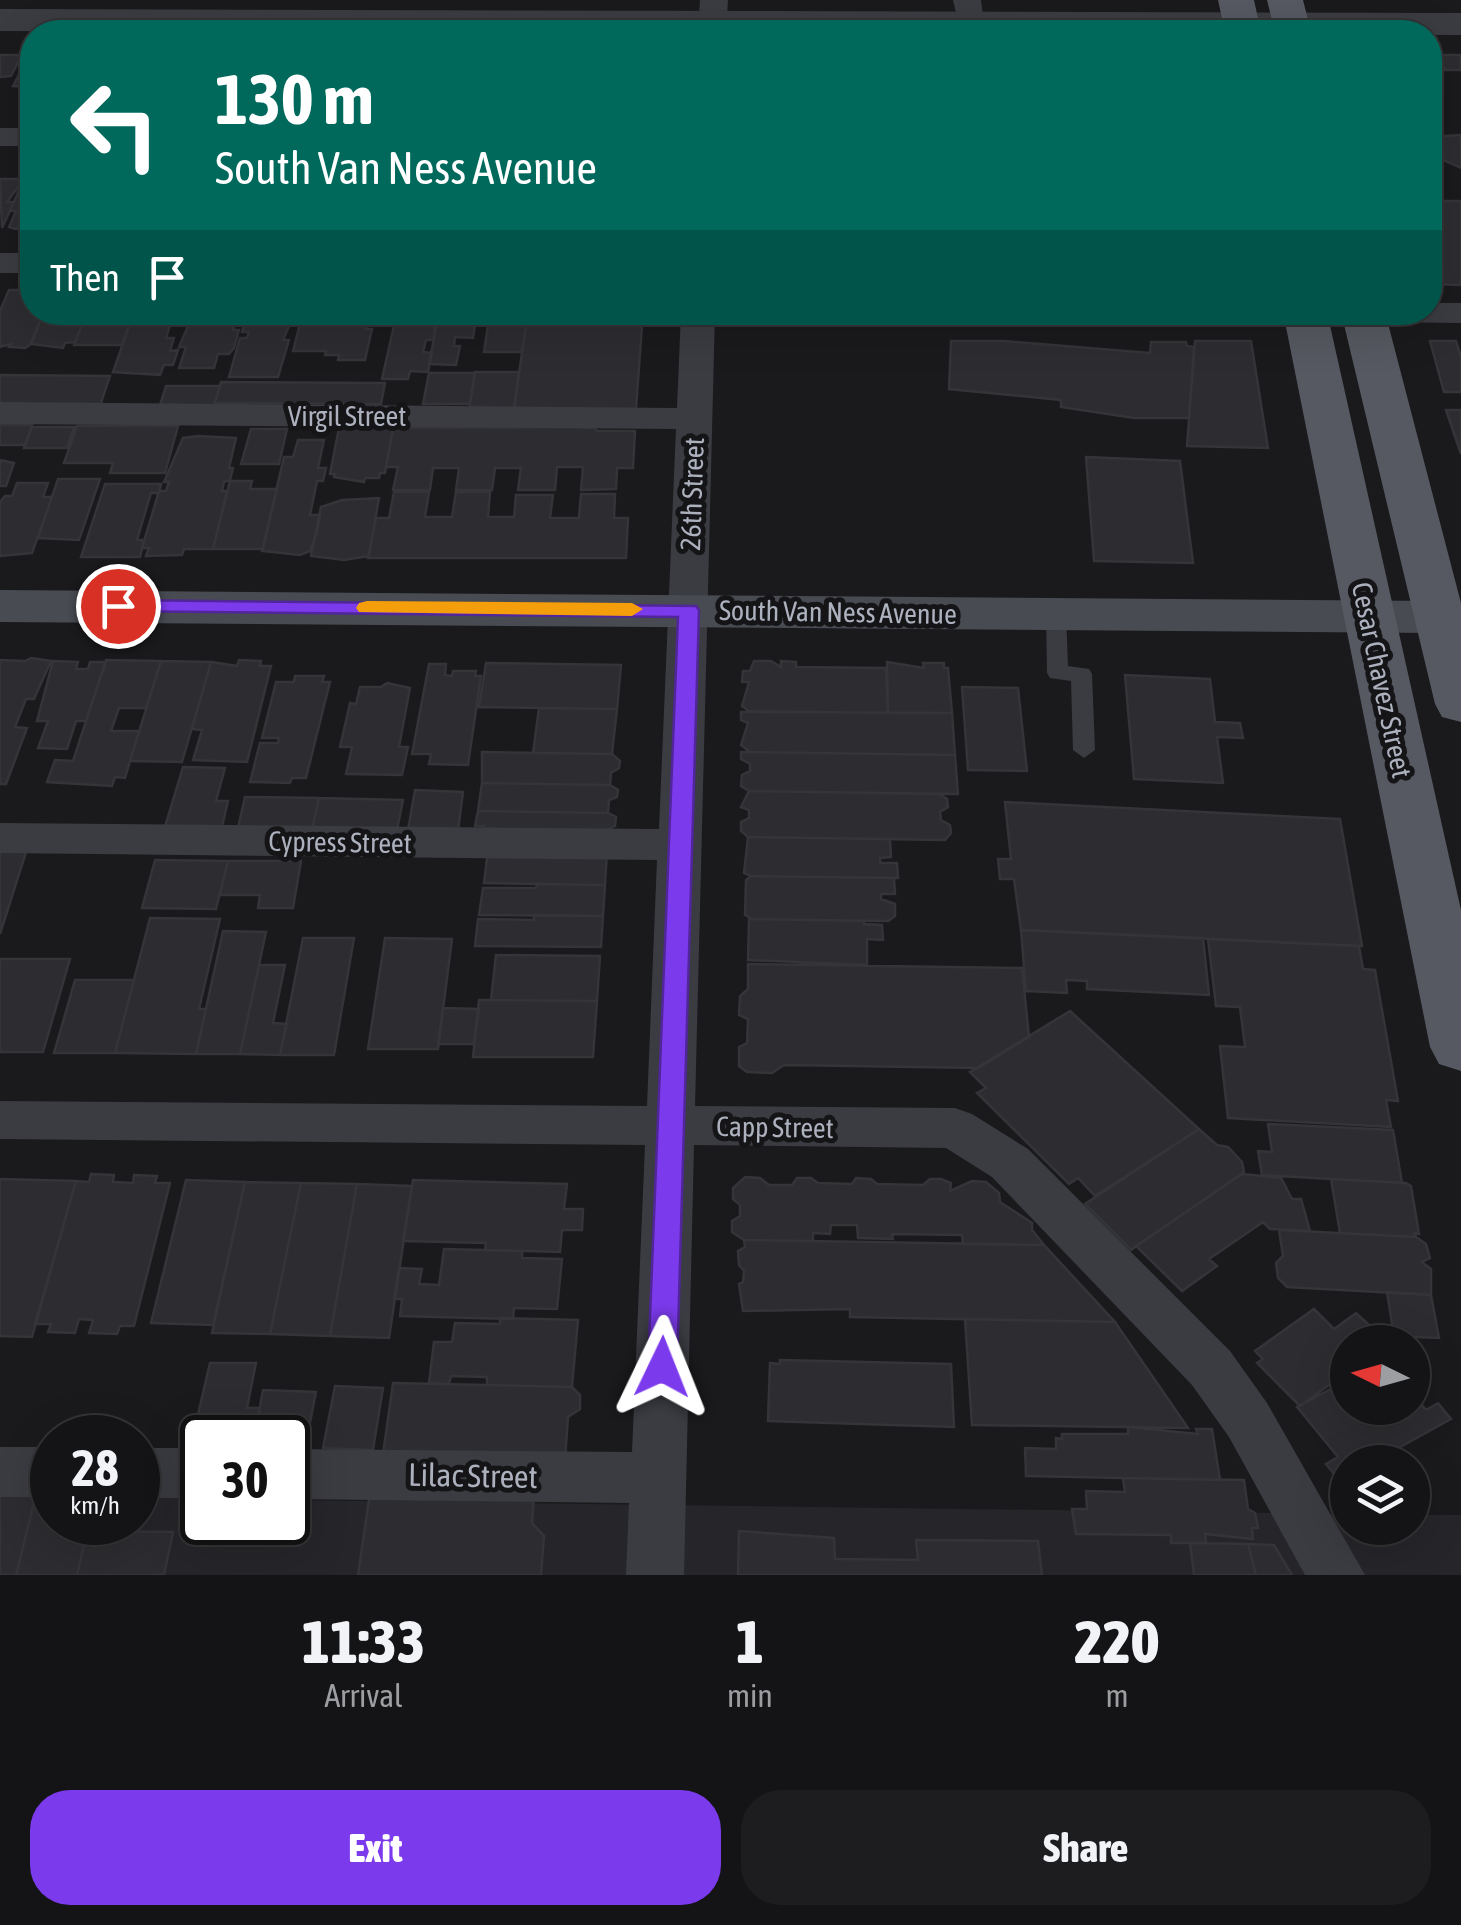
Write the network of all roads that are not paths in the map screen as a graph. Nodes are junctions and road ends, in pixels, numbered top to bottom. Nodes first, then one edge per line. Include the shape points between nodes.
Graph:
1 (968, 12) edge
2 (1290, 18) edge
3 (713, 19) edge
4 (0, 20) edge
5 (1240, 20) edge
6 (698, 325) edge
7 (1308, 325) edge
8 (1365, 325) edge
9 (0, 413) edge
10 (695, 419) junction
11 (0, 606) edge
12 (689, 610) junction
13 (1056, 613) junction
14 (1368, 616) junction
15 (1437, 617) junction
16 (1461, 704) edge
17 (1084, 750) dead end
18 (0, 838) edge
19 (680, 845) junction
20 (1461, 1046) edge
21 (0, 1120) edge
22 (671, 1126) junction
23 (0, 1472) edge
24 (30, 1472) edge
25 (310, 1474) edge
26 (658, 1478) junction
27 (655, 1575) edge
28 (1336, 1575) edge

1 - 3 street
1 - 5 street
2 - 5 street
3 - 4 street
6 - 10 street, 26th Street
7 - 14 main road, Cesar Chavez Street
8 - 15 main road
9 - 10 street, Virgil Street
10 - 12 street, 26th Street
11 - 12 main road, South Van Ness Avenue
12 - 13 main road, South Van Ness Avenue
12 - 19 street, 26th Street
13 - 14 main road, South Van Ness Avenue
13 - 17 lane via 1058,673 1080,674
14 - 15 main road, South Van Ness Avenue
14 - 20 main road, Cesar Chavez Street
15 - 16 main road
18 - 19 street, Cypress Street
19 - 22 street, 26th Street
21 - 22 street, Capp Street
22 - 26 street, 26th Street
22 - 28 street, Capp Street via 955,1128 1010,1163 1211,1368
23 - 24 street
25 - 26 street, Lilac Street
26 - 27 street, 26th Street

